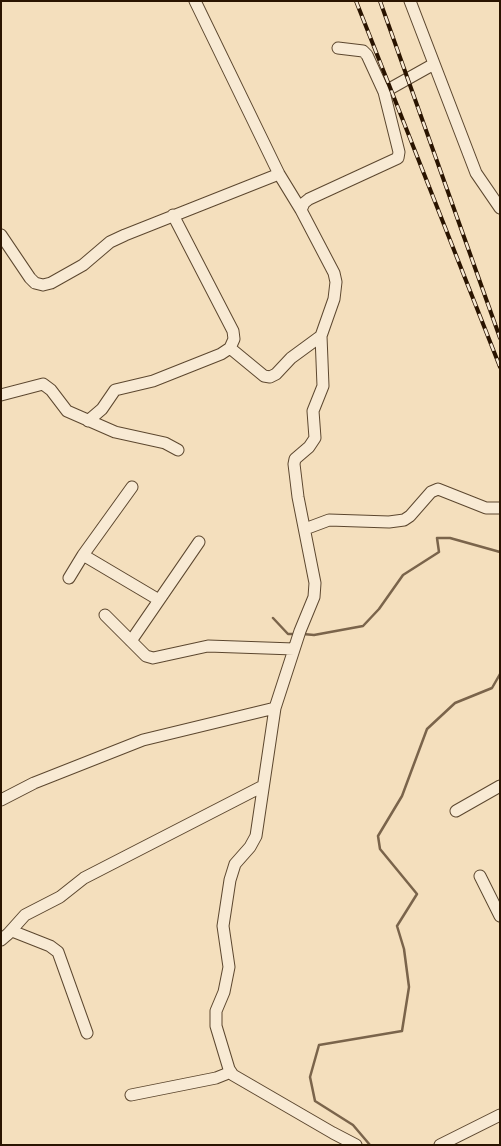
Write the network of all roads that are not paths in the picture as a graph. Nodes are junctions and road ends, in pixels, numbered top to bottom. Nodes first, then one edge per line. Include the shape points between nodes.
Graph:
1 (195, 1) edge
2 (410, 1) edge
3 (338, 48) dead end
4 (434, 64) junction
5 (384, 92) junction
6 (279, 174) junction
7 (500, 208) edge
8 (301, 210) junction
9 (173, 215) junction
10 (1, 235) edge
11 (321, 336) junction
12 (230, 348) junction
13 (1, 395) edge
14 (88, 421) junction
15 (178, 450) dead end
16 (132, 487) dead end
17 (500, 508) edge
18 (305, 528) junction
19 (199, 542) dead end
20 (83, 555) junction
21 (69, 578) dead end
22 (159, 600) junction
23 (105, 615) dead end
24 (131, 641) junction
25 (295, 648) junction
26 (275, 708) junction
27 (264, 786) junction
28 (500, 786) edge
29 (1, 800) edge
30 (456, 811) dead end
31 (480, 876) dead end
32 (500, 916) edge
33 (12, 931) junction
34 (1, 940) edge
35 (87, 1033) dead end
36 (231, 1072) junction
37 (131, 1095) dead end
38 (500, 1115) edge
39 (356, 1145) edge
40 (440, 1145) edge

1 - 6 street
2 - 4 street
3 - 5 street via 363,51
4 - 5 street
4 - 7 street via 476,173
5 - 8 street via 399,152 398,158 309,199
6 - 8 street
6 - 9 street
8 - 11 street via 334,273 336,282 334,299
9 - 10 street via 110,242 83,265 43,285 35,283 30,278
9 - 12 street via 233,332 234,339
11 - 12 street via 270,377 264,376
11 - 18 street via 323,386 313,412 315,438 309,447 298,455 294,464
12 - 14 street via 153,381 116,390 102,409
13 - 14 street via 42,384 51,390 67,411
14 - 15 street via 115,432 165,443
16 - 20 street
17 - 18 street via 480,506 438,489 428,495 404,520 329,520
18 - 25 street via 316,583 314,597
19 - 22 street
20 - 21 street
20 - 22 street
22 - 24 street
23 - 24 street
24 - 25 street via 146,656 153,658 208,646
25 - 26 street
26 - 27 street
26 - 29 street via 137,742 34,783
27 - 33 street via 84,878 60,897 25,915
27 - 36 street via 256,836 250,847 238,859 233,870 223,926 230,967 215,1018
28 - 30 street
31 - 32 street
33 - 34 street
33 - 35 street via 50,946 58,952
36 - 37 street via 216,1078
36 - 39 street
38 - 40 street

